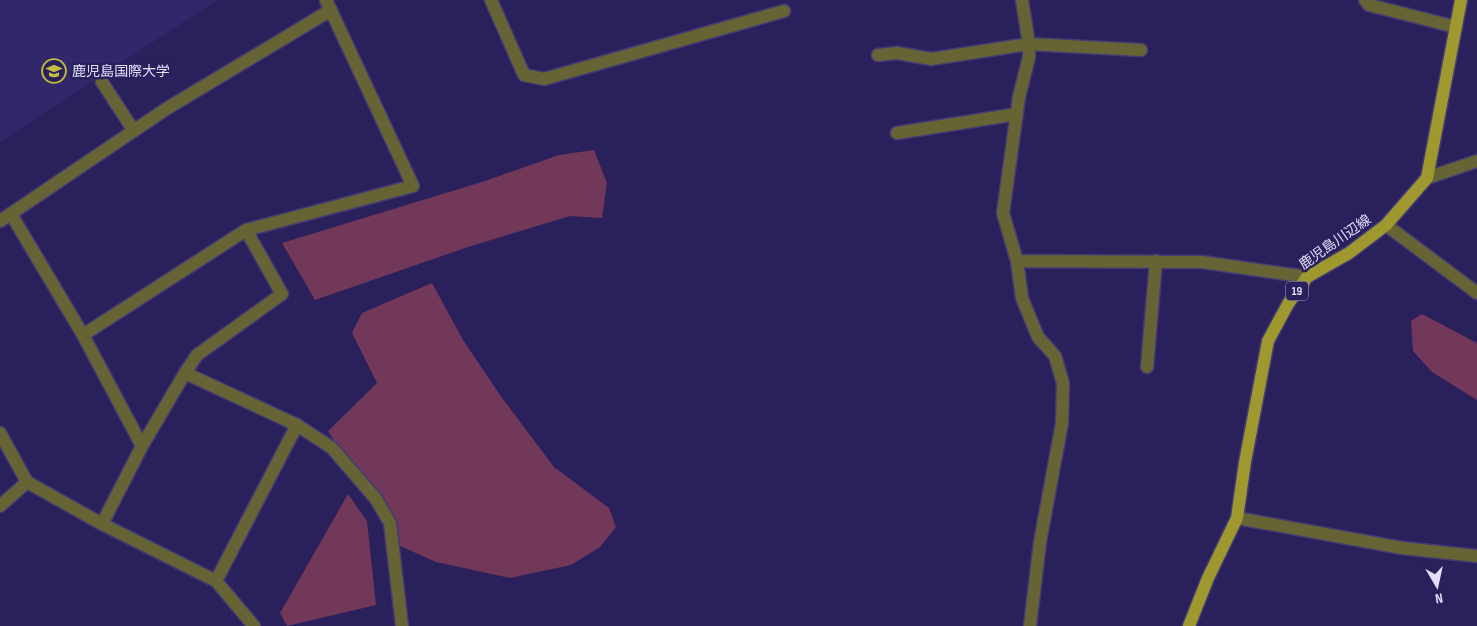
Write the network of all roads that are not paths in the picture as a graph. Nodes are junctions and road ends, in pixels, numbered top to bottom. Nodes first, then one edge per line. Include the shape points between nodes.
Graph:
1 (491, 0) edge
2 (1022, 0) edge
3 (1365, 0) edge
4 (1461, 0) edge
5 (329, 5) edge
6 (784, 11) dead end
7 (1456, 27) junction
8 (1029, 44) junction
9 (1140, 50) dead end
10 (878, 55) dead end
11 (102, 82) dead end
12 (1017, 114) junction
13 (134, 131) junction
14 (897, 133) dead end
15 (1477, 161) edge
16 (1427, 178) junction
17 (5, 217) edge
18 (1386, 225) junction
19 (246, 230) junction
20 (1017, 261) junction
21 (1156, 261) junction
22 (1308, 276) junction
23 (1477, 293) edge
24 (83, 335) junction
25 (1147, 366) dead end
26 (185, 372) junction
27 (297, 425) junction
28 (0, 433) edge
29 (142, 446) junction
30 (27, 482) junction
31 (0, 506) edge
32 (1237, 518) junction
33 (102, 524) junction
34 (1477, 556) edge
35 (216, 581) junction
36 (254, 626) edge
37 (402, 626) edge
38 (1030, 626) edge
39 (1189, 626) edge

1 - 6 street via 524,75 544,79
2 - 8 street
3 - 7 street via 1369,5
4 - 7 main road
5 - 13 street
5 - 19 street via 413,186
7 - 16 main road
8 - 9 street
8 - 10 street via 931,59 897,53
8 - 12 street
11 - 13 street
12 - 14 street
12 - 20 street via 1003,213
13 - 17 street
15 - 16 street
16 - 18 main road, 鹿児島川辺線 / 19
17 - 24 street
18 - 22 main road, 鹿児島川辺線 / 19 via 1349,253
18 - 23 street
19 - 24 street
19 - 26 street via 282,294 197,355
20 - 21 street
20 - 38 street via 1022,298 1038,337 1055,356 1063,383 1062,423 1040,542
21 - 22 street via 1202,262
21 - 25 street
22 - 32 main road, 鹿児島川辺線 / 19 via 1268,340
24 - 29 street
26 - 27 street
26 - 29 street
27 - 35 street
27 - 37 street via 332,448 376,498 390,524
28 - 30 street
29 - 33 street
30 - 31 street
30 - 33 street
32 - 34 street via 1402,548
32 - 39 main road, 鹿児島川辺線 / 19
33 - 35 street
35 - 36 street

